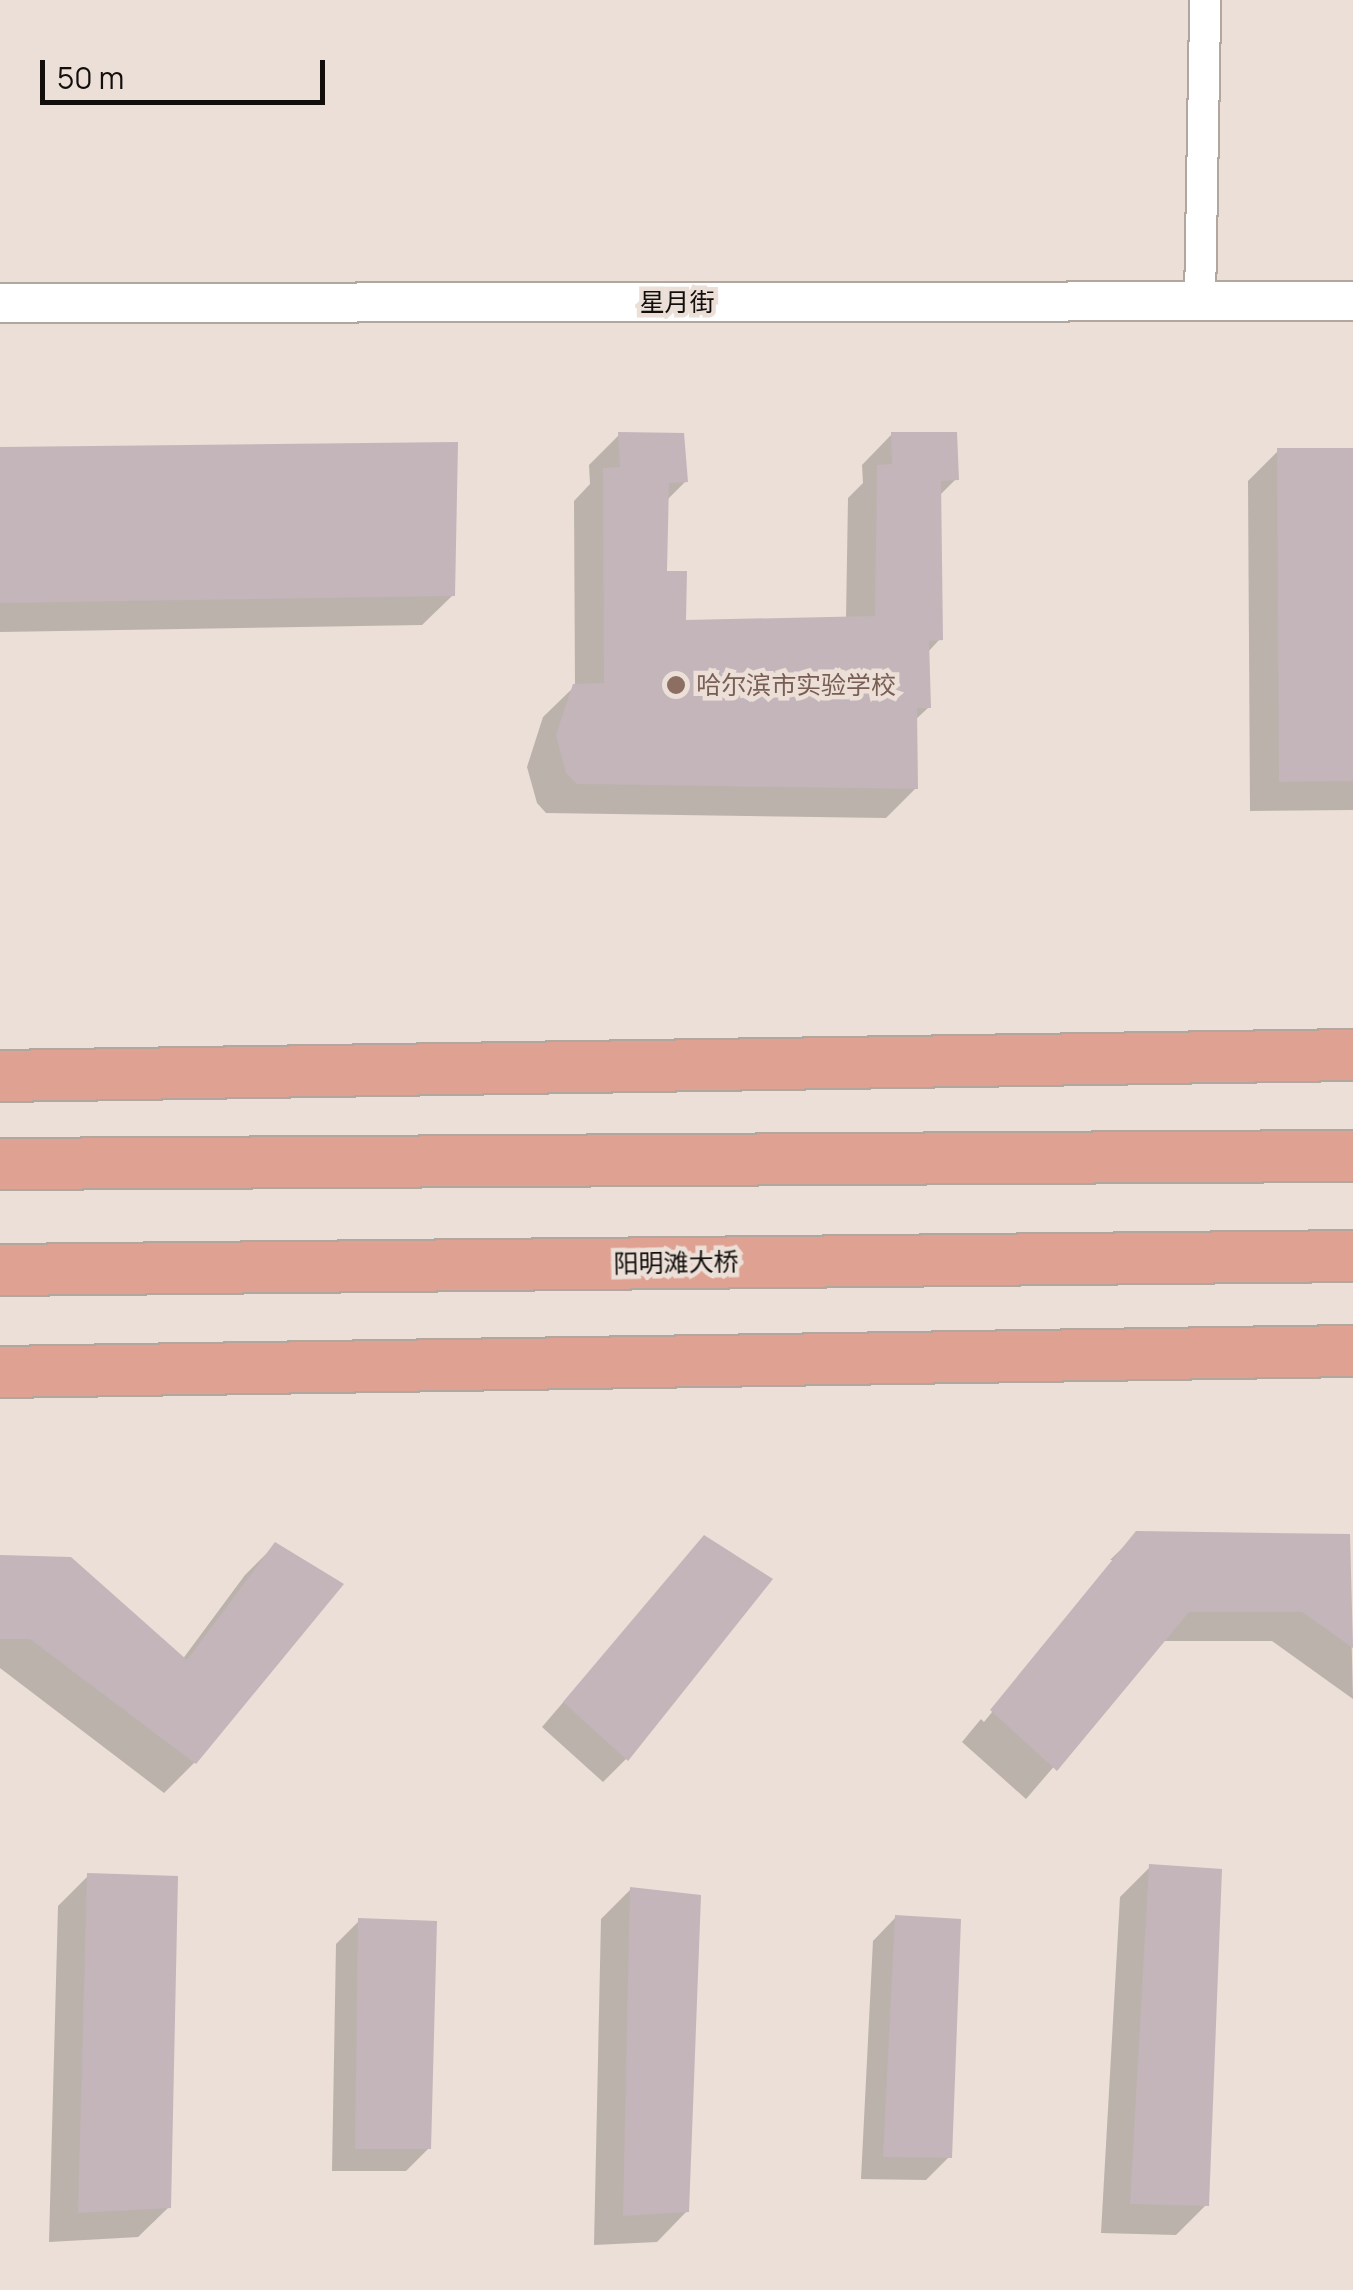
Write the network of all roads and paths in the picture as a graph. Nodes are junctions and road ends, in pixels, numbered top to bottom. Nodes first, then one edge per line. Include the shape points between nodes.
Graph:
1 (1205, 0) edge
2 (1200, 301) junction
3 (1353, 301) edge
4 (0, 303) edge
5 (1353, 1054) edge
6 (0, 1076) edge
7 (1353, 1084) edge
8 (0, 1101) edge
9 (1353, 1156) edge
10 (0, 1164) edge
11 (1353, 1256) edge
12 (0, 1270) edge
13 (1353, 1351) edge
14 (0, 1372) edge

1 - 2 street
2 - 3 street, 星月街
2 - 4 street, 星月街
5 - 6 highway
7 - 8 highway
9 - 10 highway
11 - 12 highway, 阳明滩大桥
13 - 14 highway

